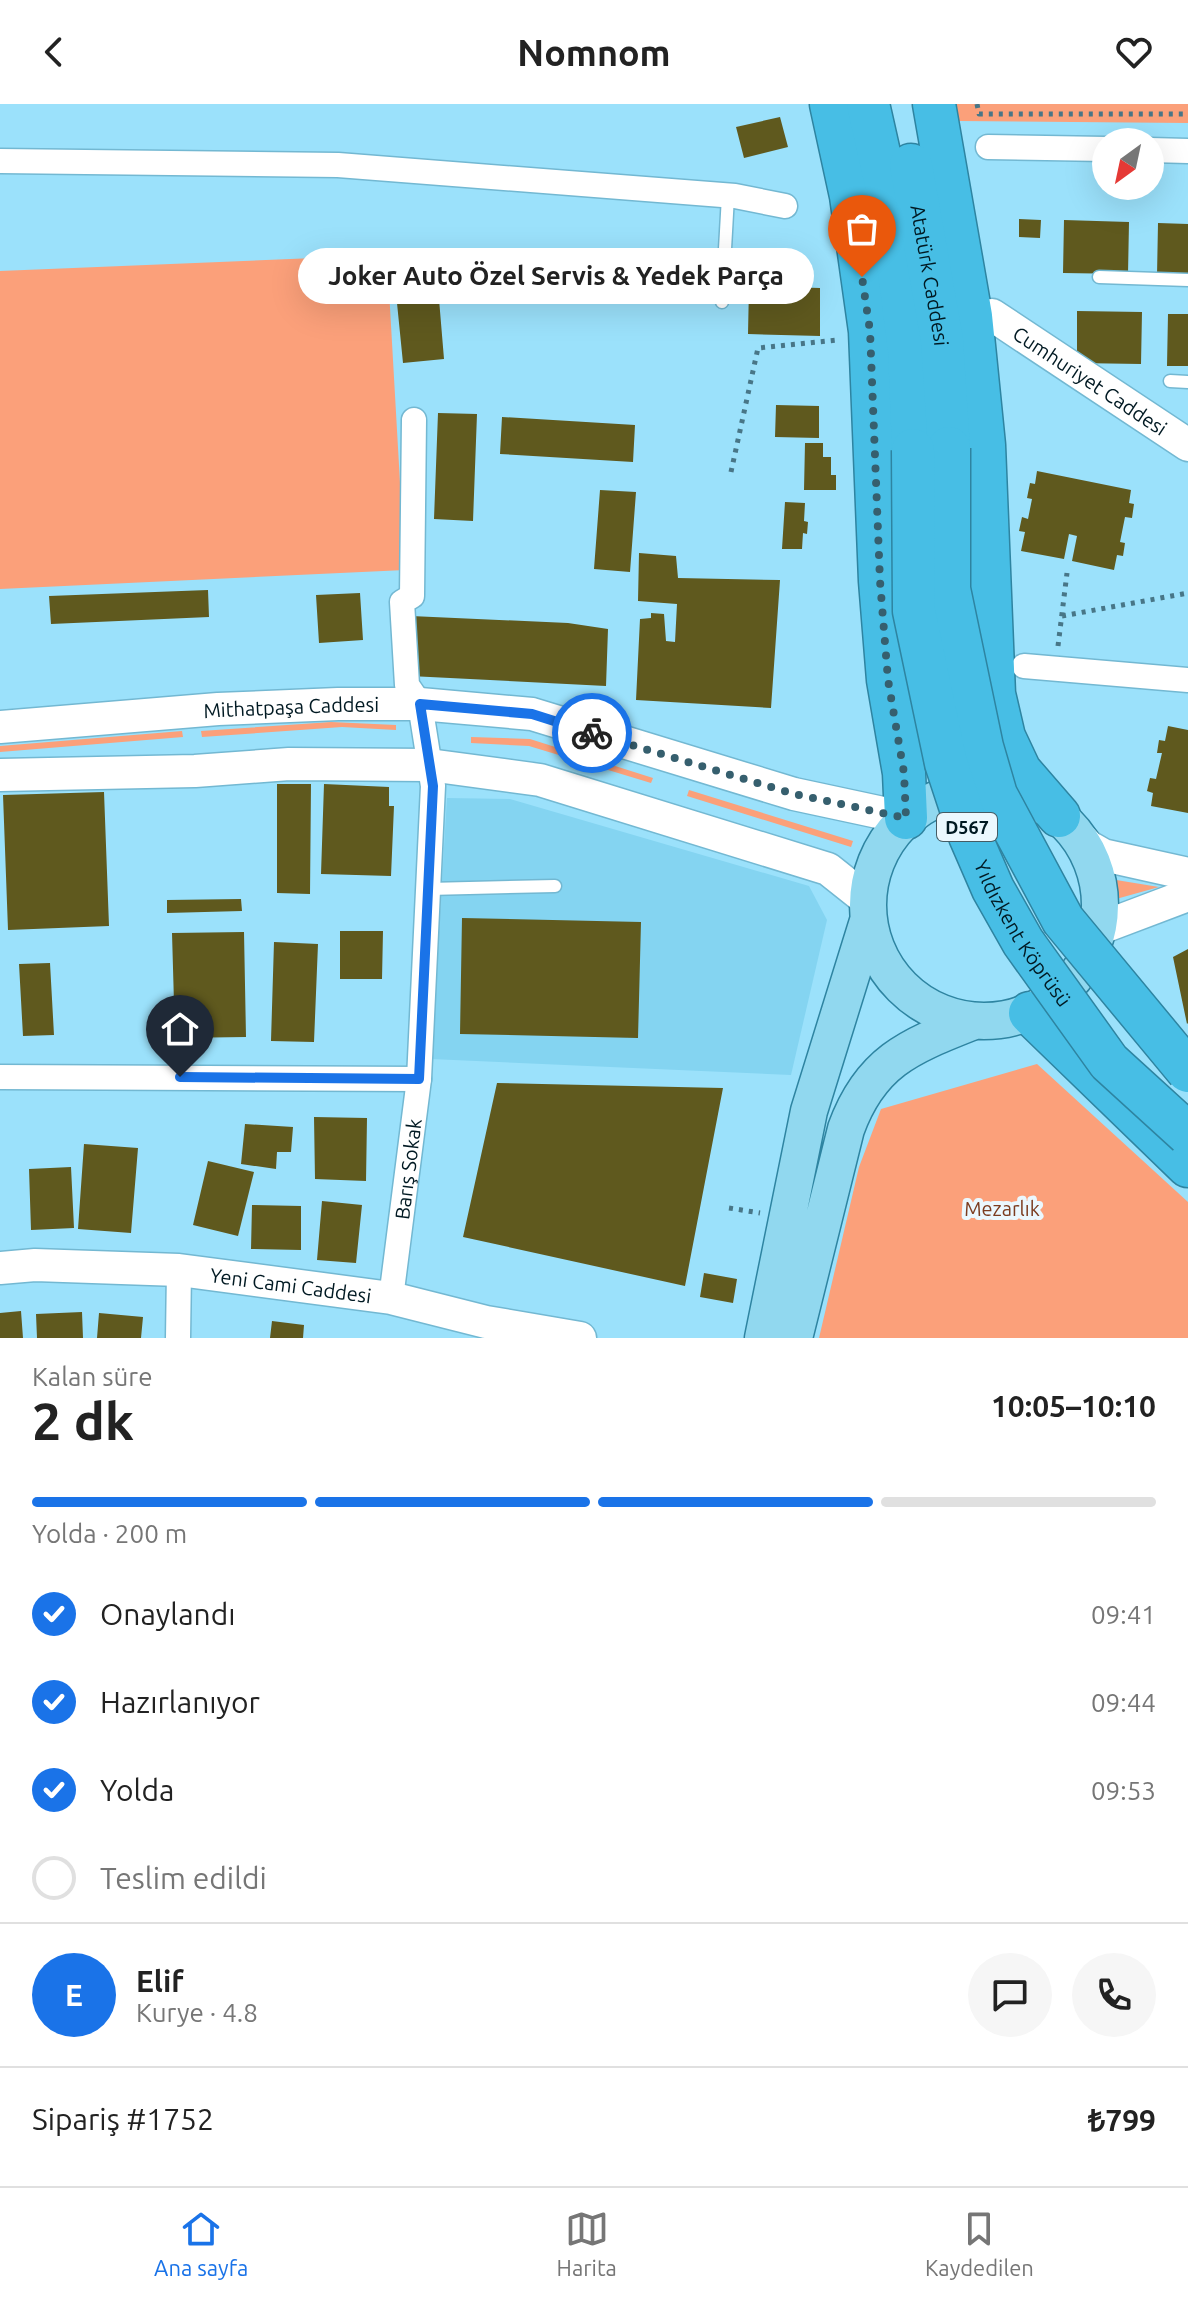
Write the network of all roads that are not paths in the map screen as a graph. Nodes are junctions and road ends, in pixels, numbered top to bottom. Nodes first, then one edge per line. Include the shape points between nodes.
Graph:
1 (831, 104) edge
2 (868, 104) edge
3 (898, 104) edge
4 (934, 104) edge
5 (988, 147) dead end
6 (1092, 149) edge
7 (1164, 150) edge
8 (1188, 151) edge
9 (0, 161) edge
10 (728, 196) junction
11 (785, 206) dead end
12 (1099, 277) dead end
13 (1188, 280) edge
14 (722, 302) dead end
15 (992, 315) dead end
16 (1170, 381) dead end
17 (1188, 382) edge
18 (414, 420) dead end
19 (1188, 445) edge
20 (931, 449) junction
21 (1024, 666) dead end
22 (1188, 680) edge
23 (420, 704) junction
24 (0, 727) edge
25 (429, 765) junction
26 (0, 775) edge
27 (906, 818) junction
28 (1066, 823) junction
29 (1188, 874) edge
30 (555, 886) dead end
31 (428, 889) junction
32 (1188, 895) edge
33 (868, 910) junction
34 (1096, 936) junction
35 (1030, 1013) junction
36 (974, 1021) junction
37 (1188, 1038) edge
38 (1188, 1071) edge
39 (0, 1077) edge
40 (419, 1079) junction
41 (1188, 1134) edge
42 (1188, 1166) edge
43 (0, 1268) edge
44 (179, 1270) junction
45 (391, 1298) junction
46 (491, 1330) edge
47 (178, 1338) edge
48 (580, 1338) edge
49 (763, 1338) edge
50 (794, 1338) edge

1 - 27 highway via 851,196 870,331 880,581
2 - 20 highway, Atatürk Caddesi / D567 via 890,202 909,350
3 - 20 highway, Atatürk Caddesi / D567 via 942,340
4 - 28 highway via 971,316 984,445 994,694 1004,737 1020,771
5 - 6 street
7 - 8 street
9 - 10 street via 338,165
10 - 11 street
10 - 14 lane
12 - 13 lane
15 - 19 street, Cumhuriyet Caddesi
16 - 17 lane
18 - 23 street, Barış Sokak via 412,596 402,602 407,685
20 - 38 highway, Yıldızkent Köprüsü / D567, bridge via 949,589 996,795 1063,920
20 - 41 highway, Yıldızkent Köprüsü / D567, bridge via 914,611 946,763 970,836 1023,942 1109,1062
21 - 22 street
23 - 24 street, Mithatpaşa Caddesi via 218,709
23 - 25 street, Barış Sokak
23 - 27 street, Mithatpaşa Caddesi via 532,714 794,794
25 - 26 street via 289,764
25 - 31 street, Barış Sokak via 433,786
25 - 33 street via 540,780 828,869
27 - 28 main road via 941,797 982,789 1023,796
27 - 33 main road via 878,855
28 - 29 street via 1103,855
28 - 34 main road via 1091,858 1096,875
30 - 31 lane
31 - 40 street, Barış Sokak
32 - 34 street
33 - 36 main road via 880,958 904,990 936,1011
33 - 49 main road via 809,1111
34 - 35 main road via 1069,985
34 - 37 highway
35 - 36 main road
35 - 42 highway
36 - 50 main road via 899,1055 855,1103
39 - 40 street
40 - 45 street, Barış Sokak
43 - 44 street, Yeni Cami Caddesi
44 - 45 street, Yeni Cami Caddesi
44 - 47 street
45 - 46 street, Yeni Cami Caddesi
46 - 48 street, Yeni Cami Caddesi

